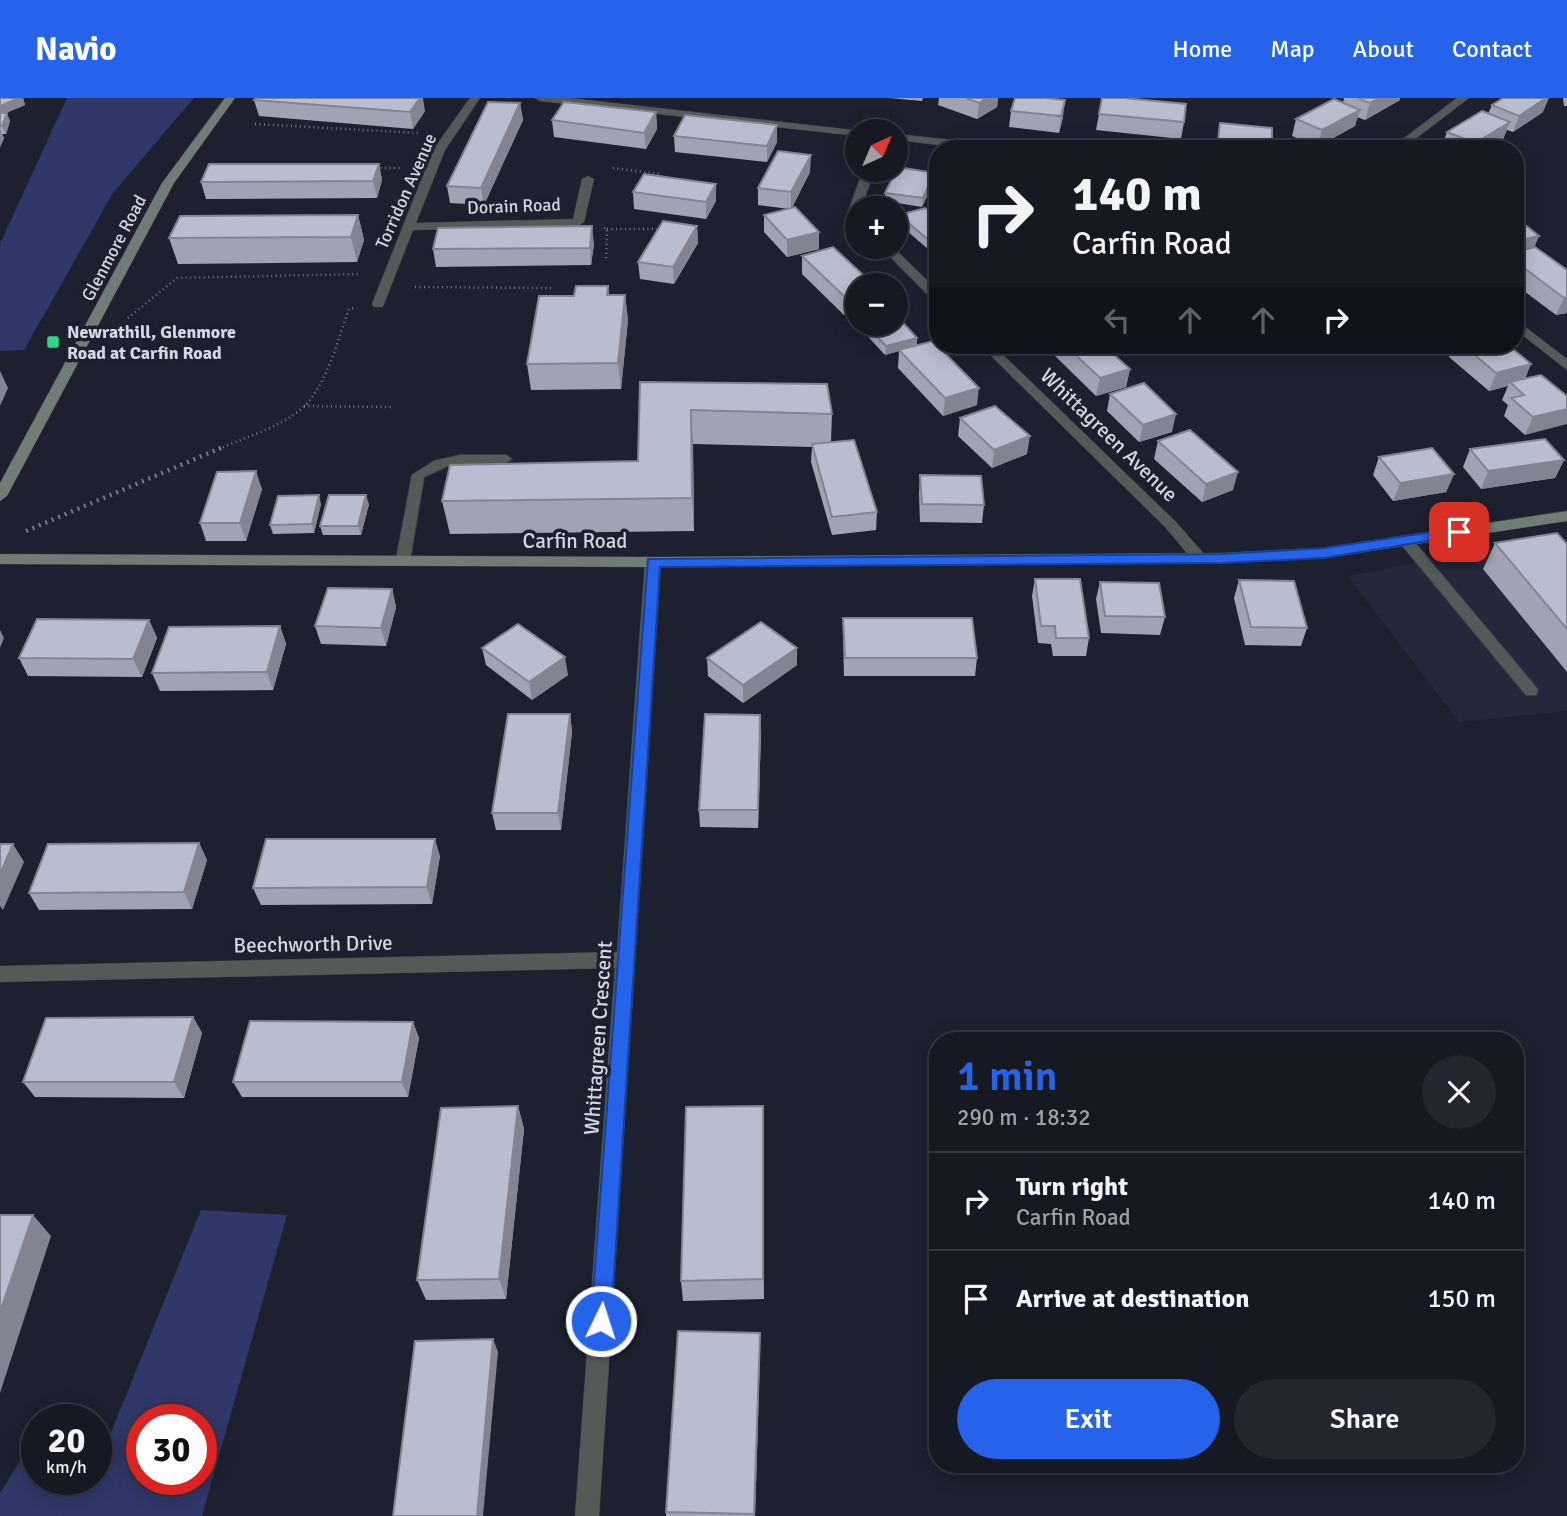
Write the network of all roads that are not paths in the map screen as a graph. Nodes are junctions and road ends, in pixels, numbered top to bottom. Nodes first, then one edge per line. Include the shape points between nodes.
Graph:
1 (230, 98) edge
2 (475, 98) edge
3 (540, 98) edge
4 (1464, 98) edge
5 (845, 131) edge
6 (908, 138) edge
7 (1407, 140) edge
8 (929, 141) edge
9 (588, 179) road end
10 (407, 227) junction
11 (898, 259) edge
12 (929, 289) edge
13 (378, 303) road end
14 (1524, 331) edge
15 (995, 354) edge
16 (1567, 366) edge
17 (506, 459) dead end
18 (0, 496) edge
19 (1567, 516) edge
20 (1406, 541) junction
21 (0, 559) edge
22 (1200, 559) junction
23 (403, 561) junction
24 (653, 562) junction
25 (1531, 691) dead end
26 (627, 960) junction
27 (2, 978) edge
28 (587, 1516) edge

1 - 18 main road, Glenmore Road via 168,183
2 - 10 street, Torridon Avenue via 439,150
3 - 5 street
4 - 7 street
6 - 8 street
9 - 10 street, Dorain Road via 578,222
10 - 13 street, Torridon Avenue
11 - 12 street
14 - 16 street
15 - 22 street, Whittagreen Avenue via 1171,525
17 - 23 lane via 460,457 418,475
19 - 20 main road, Carfin Road
20 - 22 main road, Carfin Road via 1324,553
20 - 25 lane
21 - 23 main road, Carfin Road
22 - 24 main road, Carfin Road
23 - 24 main road, Carfin Road
24 - 26 street, Whittagreen Crescent
26 - 27 street, Beechworth Drive
26 - 28 street, Whittagreen Crescent

